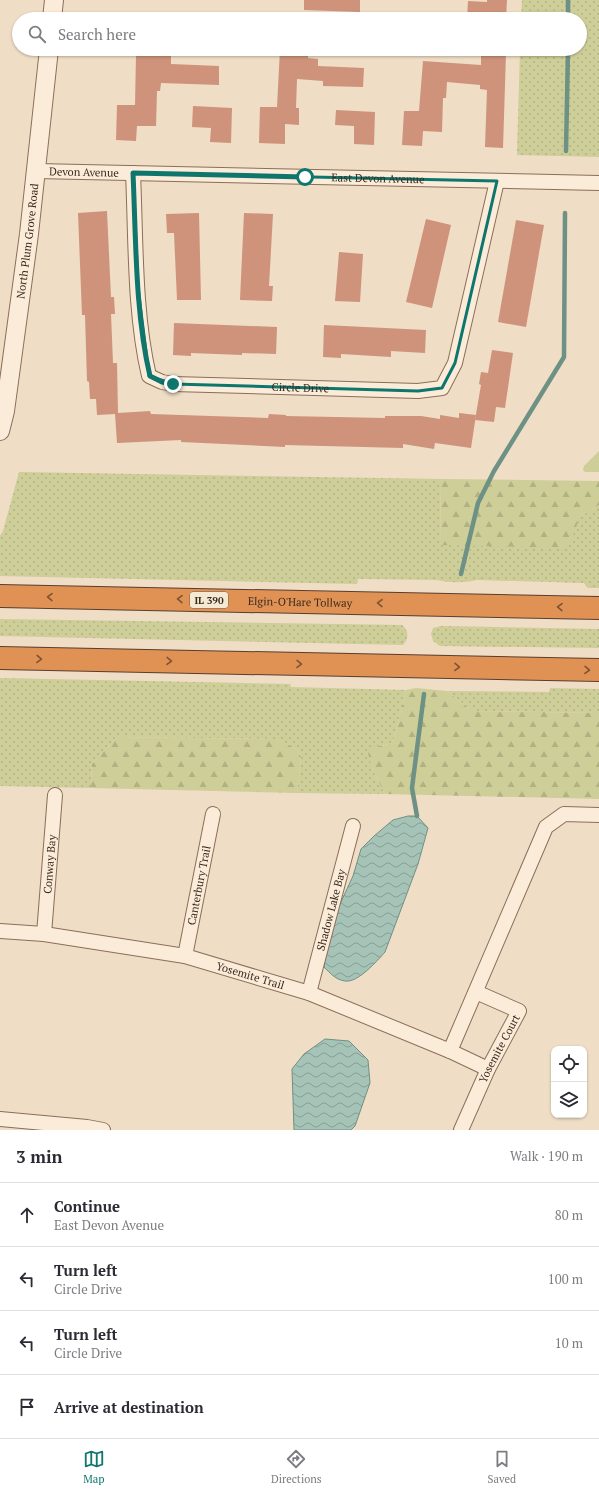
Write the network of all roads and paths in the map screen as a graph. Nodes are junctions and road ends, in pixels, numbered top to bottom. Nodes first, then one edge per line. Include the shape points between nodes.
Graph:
1 (54, 0) edge
2 (53, 12) edge
3 (48, 56) edge
4 (36, 171) junction
5 (133, 173) junction
6 (497, 181) junction
7 (599, 184) edge
8 (0, 431) edge
9 (0, 596) edge
10 (599, 608) edge
11 (0, 658) edge
12 (599, 670) edge
13 (55, 795) dead end
14 (213, 814) dead end
15 (599, 815) edge
16 (353, 826) dead end
17 (0, 931) edge
18 (44, 934) junction
19 (185, 956) junction
20 (476, 992) junction
21 (309, 993) junction
22 (450, 1051) junction
23 (488, 1069) junction
24 (0, 1119) edge
25 (103, 1130) edge
26 (461, 1130) edge

1 - 2 street
3 - 4 street, North Plum Grove Road
4 - 5 street, Devon Avenue
4 - 8 street, North Plum Grove Road via 6,411
5 - 6 street, East Devon Avenue
5 - 6 street, Circle Drive via 138,288 144,353 150,376 173,384 418,391 442,388 455,363
6 - 7 street, East Devon Avenue
10 -> 9 highway, Elgin-O'Hare Tollway / IL 390
11 -> 12 highway
13 - 18 street, Conway Bay
14 - 19 street, Canterbury Trail
15 - 20 street via 564,814 546,828
16 - 21 street, Shadow Lake Bay
17 - 18 street, Yosemite Trail
18 - 19 street, Yosemite Trail
19 - 21 street, Yosemite Trail
20 - 22 street
20 - 23 street, Yosemite Court via 519,1011
21 - 22 street, Yosemite Trail
22 - 23 street, Yosemite Trail
23 - 26 street, Yosemite Court
24 - 25 street

